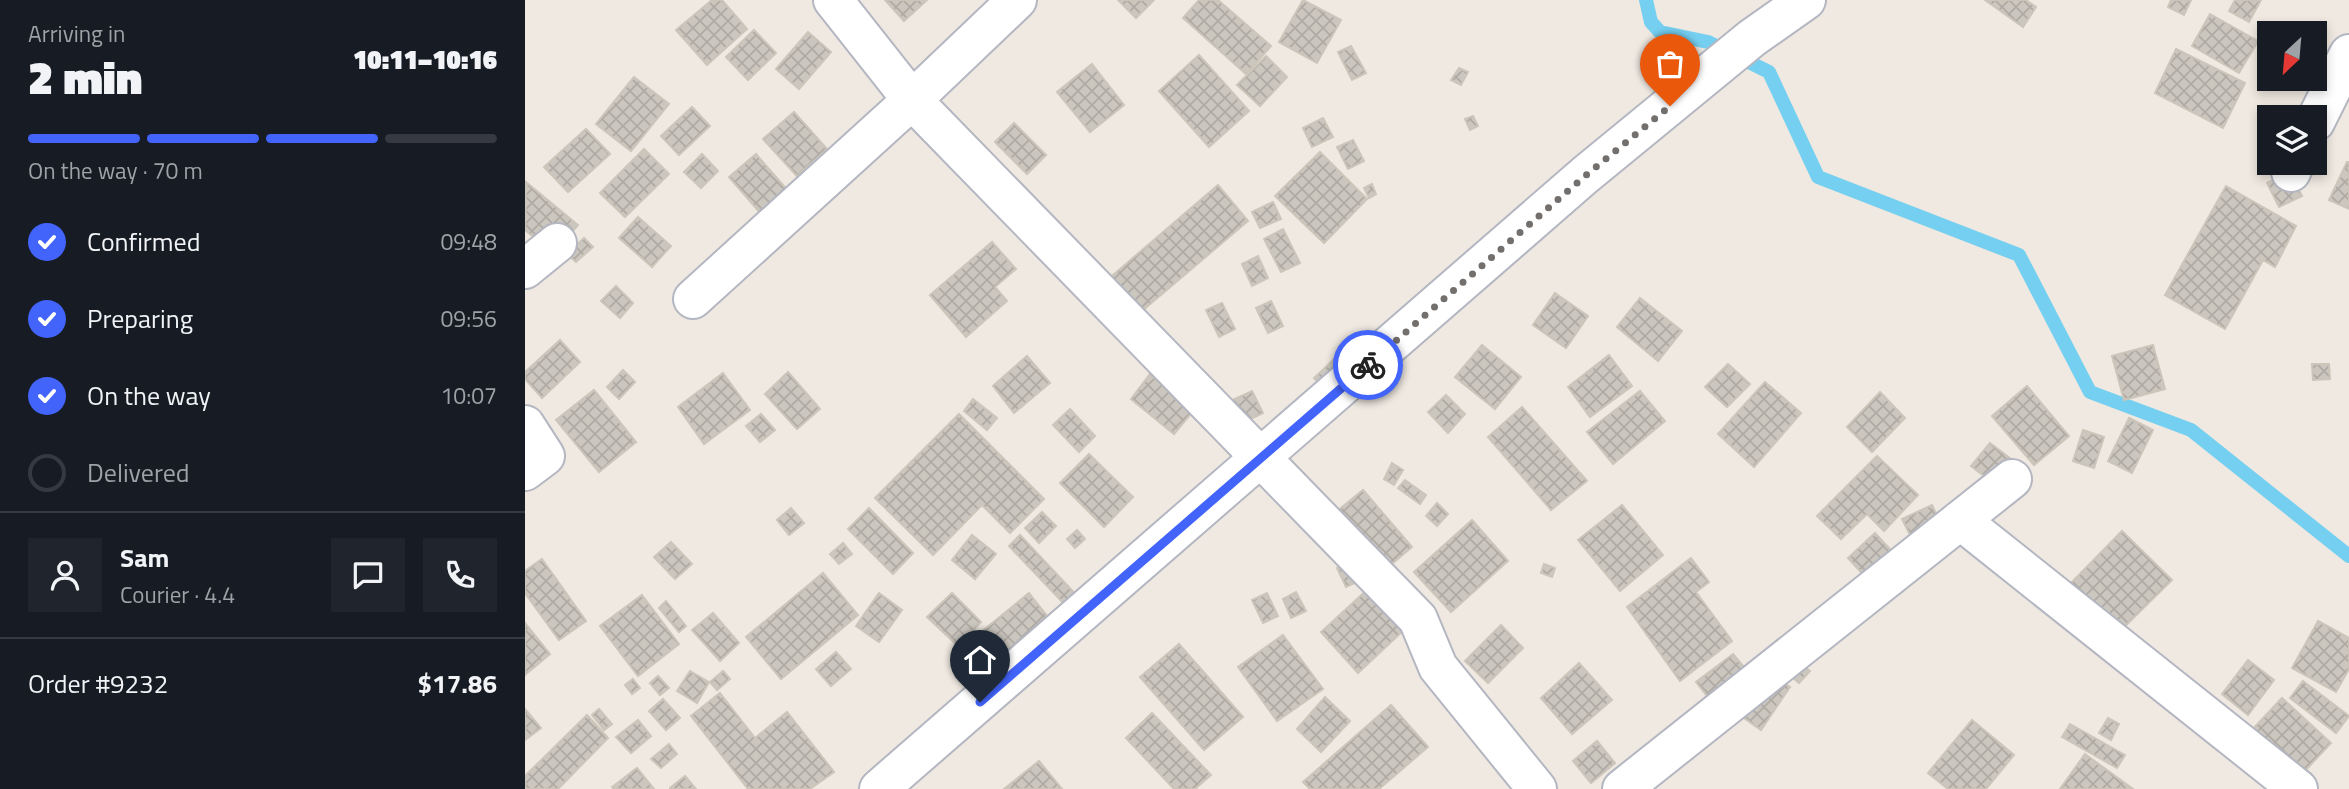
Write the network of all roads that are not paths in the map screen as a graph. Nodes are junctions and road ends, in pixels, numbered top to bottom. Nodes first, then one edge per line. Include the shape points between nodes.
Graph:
1 (833, 0) edge
2 (1017, 0) edge
3 (1806, 0) edge
4 (2349, 54) edge
5 (912, 100) junction
6 (2324, 105) edge
7 (557, 243) dead end
8 (525, 269) edge
9 (693, 299) dead end
10 (1262, 458) junction
11 (2012, 479) dead end
12 (1960, 520) junction
13 (879, 789) edge
14 (1537, 789) edge
15 (1622, 789) edge
16 (2298, 789) edge

1 - 5 street
2 - 5 street
3 - 10 street via 1752,38 1585,176
4 - 6 street
5 - 9 street
5 - 10 street
7 - 8 street
10 - 13 street
10 - 14 street via 1418,619 1438,667
11 - 12 street
12 - 15 street
12 - 16 street

